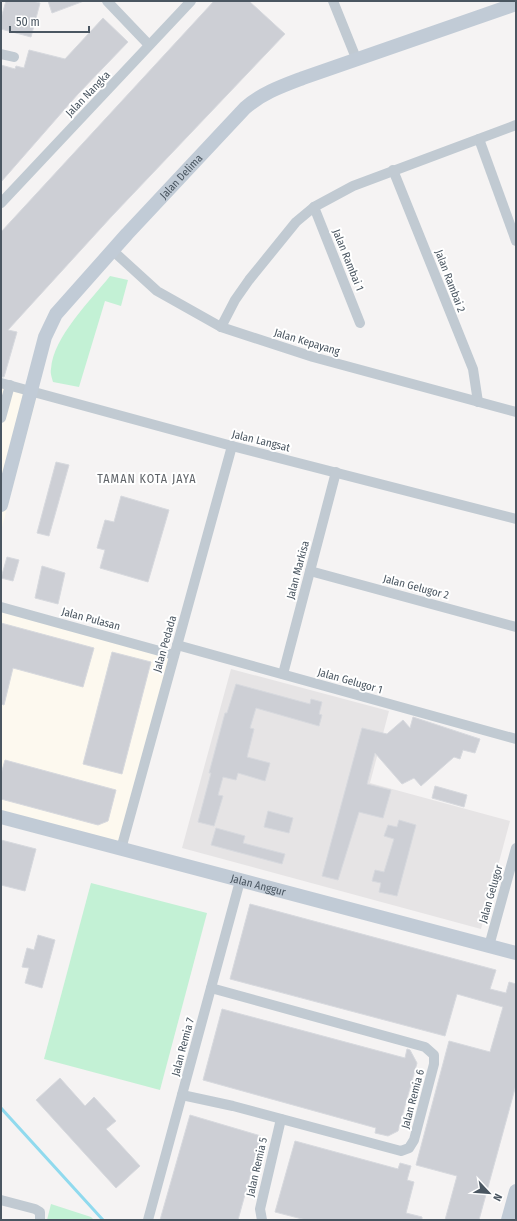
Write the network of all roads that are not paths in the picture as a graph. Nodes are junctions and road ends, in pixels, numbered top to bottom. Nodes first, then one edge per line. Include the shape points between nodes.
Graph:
1 (107, 1) edge
2 (191, 1) edge
3 (333, 1) edge
4 (516, 4) edge
5 (149, 45) junction
6 (1, 54) edge
7 (14, 57) dead end
8 (356, 58) junction
9 (516, 125) edge
10 (479, 139) junction
11 (393, 170) junction
12 (1, 203) edge
13 (314, 207) junction
14 (516, 241) edge
15 (112, 250) junction
16 (360, 323) dead end
17 (221, 327) junction
18 (5, 384) edge
19 (31, 391) junction
20 (478, 402) junction
21 (516, 412) edge
22 (1, 418) edge
23 (232, 446) junction
24 (336, 472) junction
25 (1, 505) edge
26 (516, 519) edge
27 (310, 571) junction
28 (1, 607) edge
29 (516, 627) edge
30 (175, 650) junction
31 (283, 674) junction
32 (516, 739) edge
33 (1, 817) edge
34 (516, 848) edge
35 (121, 849) junction
36 (240, 881) junction
37 (488, 946) junction
38 (516, 953) edge
39 (211, 988) junction
40 (182, 1095) junction
41 (281, 1119) junction
42 (516, 1191) edge
43 (1, 1200) edge
44 (40, 1220) edge
45 (148, 1220) edge
46 (262, 1220) edge
47 (508, 1220) edge

1 - 5 street
2 - 5 street, Jalan Nangka
3 - 8 street
4 - 8 street, Jalan Delima
5 - 12 street, Jalan Nangka
6 - 7 street
8 - 15 street, Jalan Delima via 258,97
9 - 10 street
10 - 11 street
10 - 14 street
11 - 13 street via 353,186
11 - 20 street, Jalan Rambai 2 via 473,369
13 - 16 street, Jalan Rambai 1
13 - 17 street via 296,222 249,280
15 - 17 street, Jalan Kepayang via 157,291
15 - 19 street, Jalan Delima via 49,325
17 - 20 street, Jalan Kepayang via 313,357
18 - 19 street, Jalan Langsat
18 - 22 street
19 - 23 street, Jalan Langsat
19 - 25 street, Jalan Delima
20 - 21 street, Jalan Kepayang
23 - 24 street, Jalan Langsat
23 - 30 street, Jalan Pedada
24 - 26 street, Jalan Langsat
24 - 27 street, Jalan Markisa
27 - 29 street, Jalan Gelugor 2
27 - 31 street, Jalan Markisa
28 - 30 street, Jalan Pulasan
30 - 31 street, Jalan Gelugor 1
30 - 35 street, Jalan Pedada
31 - 32 street, Jalan Gelugor 1
33 - 35 street, Jalan Anggur
34 - 37 street, Jalan Gelugor
35 - 36 street, Jalan Anggur
36 - 37 street, Jalan Anggur
36 - 39 street, Jalan Remia 7
37 - 38 street, Jalan Anggur
39 - 40 street, Jalan Remia 7
39 - 41 street, Jalan Remia 6 via 425,1046 434,1055 434,1064 414,1140 405,1150 396,1150
40 - 41 street, Jalan Remia 6
40 - 45 street, Jalan Remia 7
41 - 46 street, Jalan Remia 5 via 261,1202
42 - 47 street
43 - 44 street via 35,1209 40,1212

